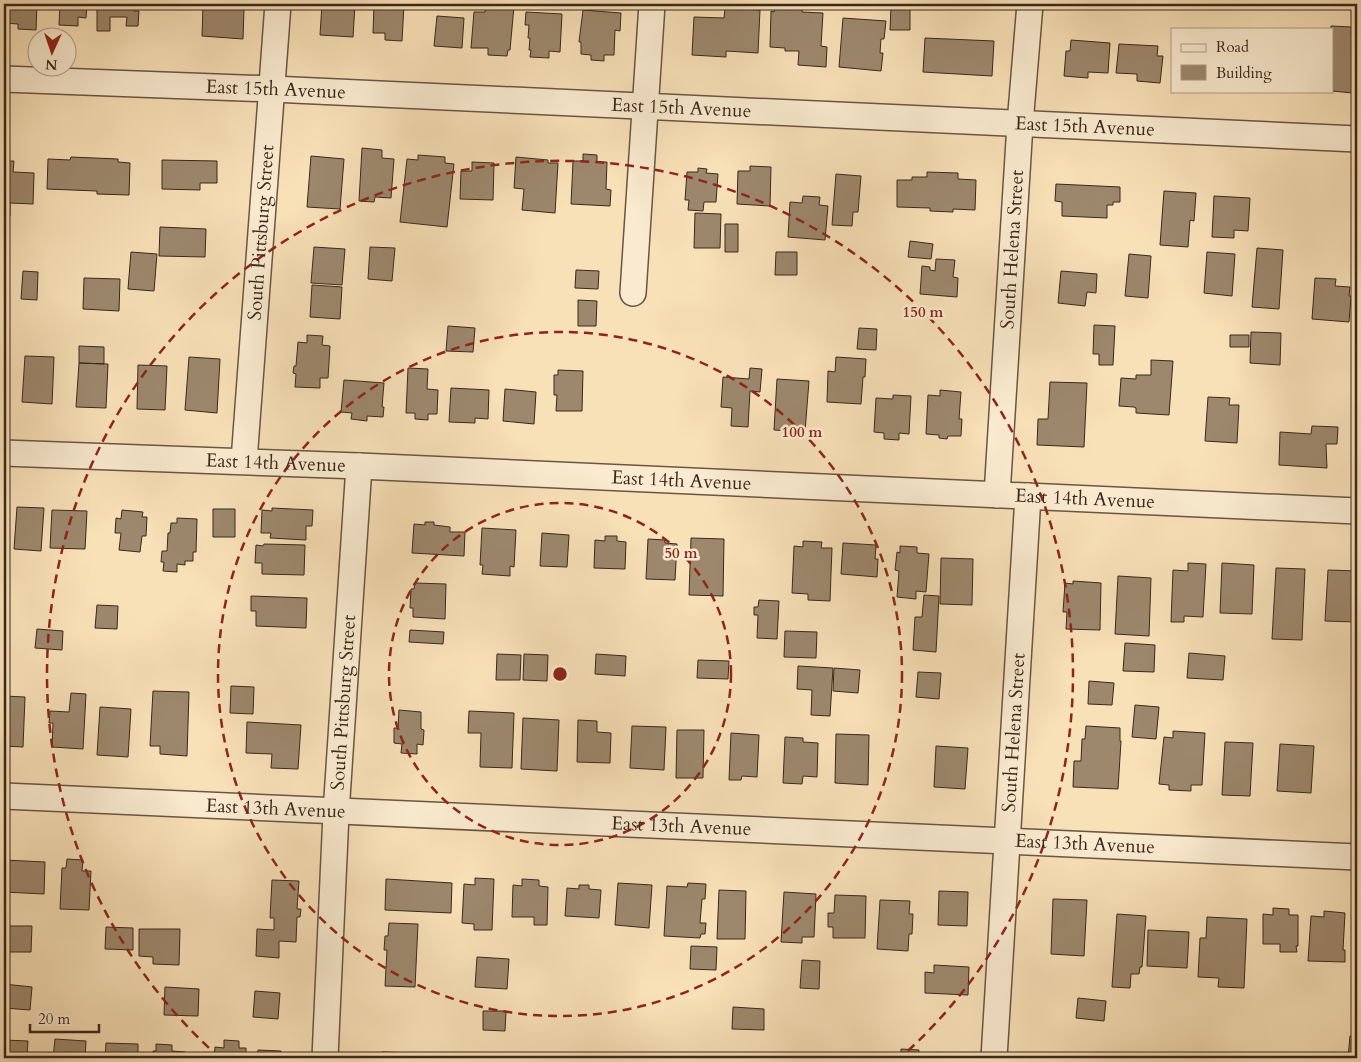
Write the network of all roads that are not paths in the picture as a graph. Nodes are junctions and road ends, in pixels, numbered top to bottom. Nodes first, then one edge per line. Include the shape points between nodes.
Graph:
1 (278, 4) edge
2 (652, 4) edge
3 (1030, 4) edge
4 (4, 79) edge
5 (272, 89) junction
6 (645, 106) junction
7 (1020, 124) junction
8 (1357, 139) edge
9 (633, 292) dead end
10 (4, 453) edge
11 (244, 461) junction
12 (359, 466) junction
13 (997, 495) junction
14 (1028, 496) junction
15 (1357, 511) edge
16 (4, 796) edge
17 (336, 812) junction
18 (1008, 839) junction
19 (1357, 857) edge
20 (325, 1058) edge
21 (994, 1058) edge

1 - 5 street, South Pittsburg Street
2 - 6 street
3 - 7 street, South Helena Street
4 - 5 street, East 15th Avenue
5 - 6 street, East 15th Avenue
5 - 11 street, South Pittsburg Street
6 - 7 street, East 15th Avenue
6 - 9 street
7 - 8 street, East 15th Avenue
7 - 13 street, South Helena Street
10 - 11 street, East 14th Avenue
11 - 12 street, East 14th Avenue
12 - 13 street, East 14th Avenue
12 - 17 street, South Pittsburg Street
13 - 14 street, East 14th Avenue
14 - 15 street, East 14th Avenue
14 - 18 street, South Helena Street
16 - 17 street, East 13th Avenue
17 - 18 street, East 13th Avenue
17 - 20 street, South Pittsburg Street
18 - 19 street, East 13th Avenue
18 - 21 street, South Helena Street

